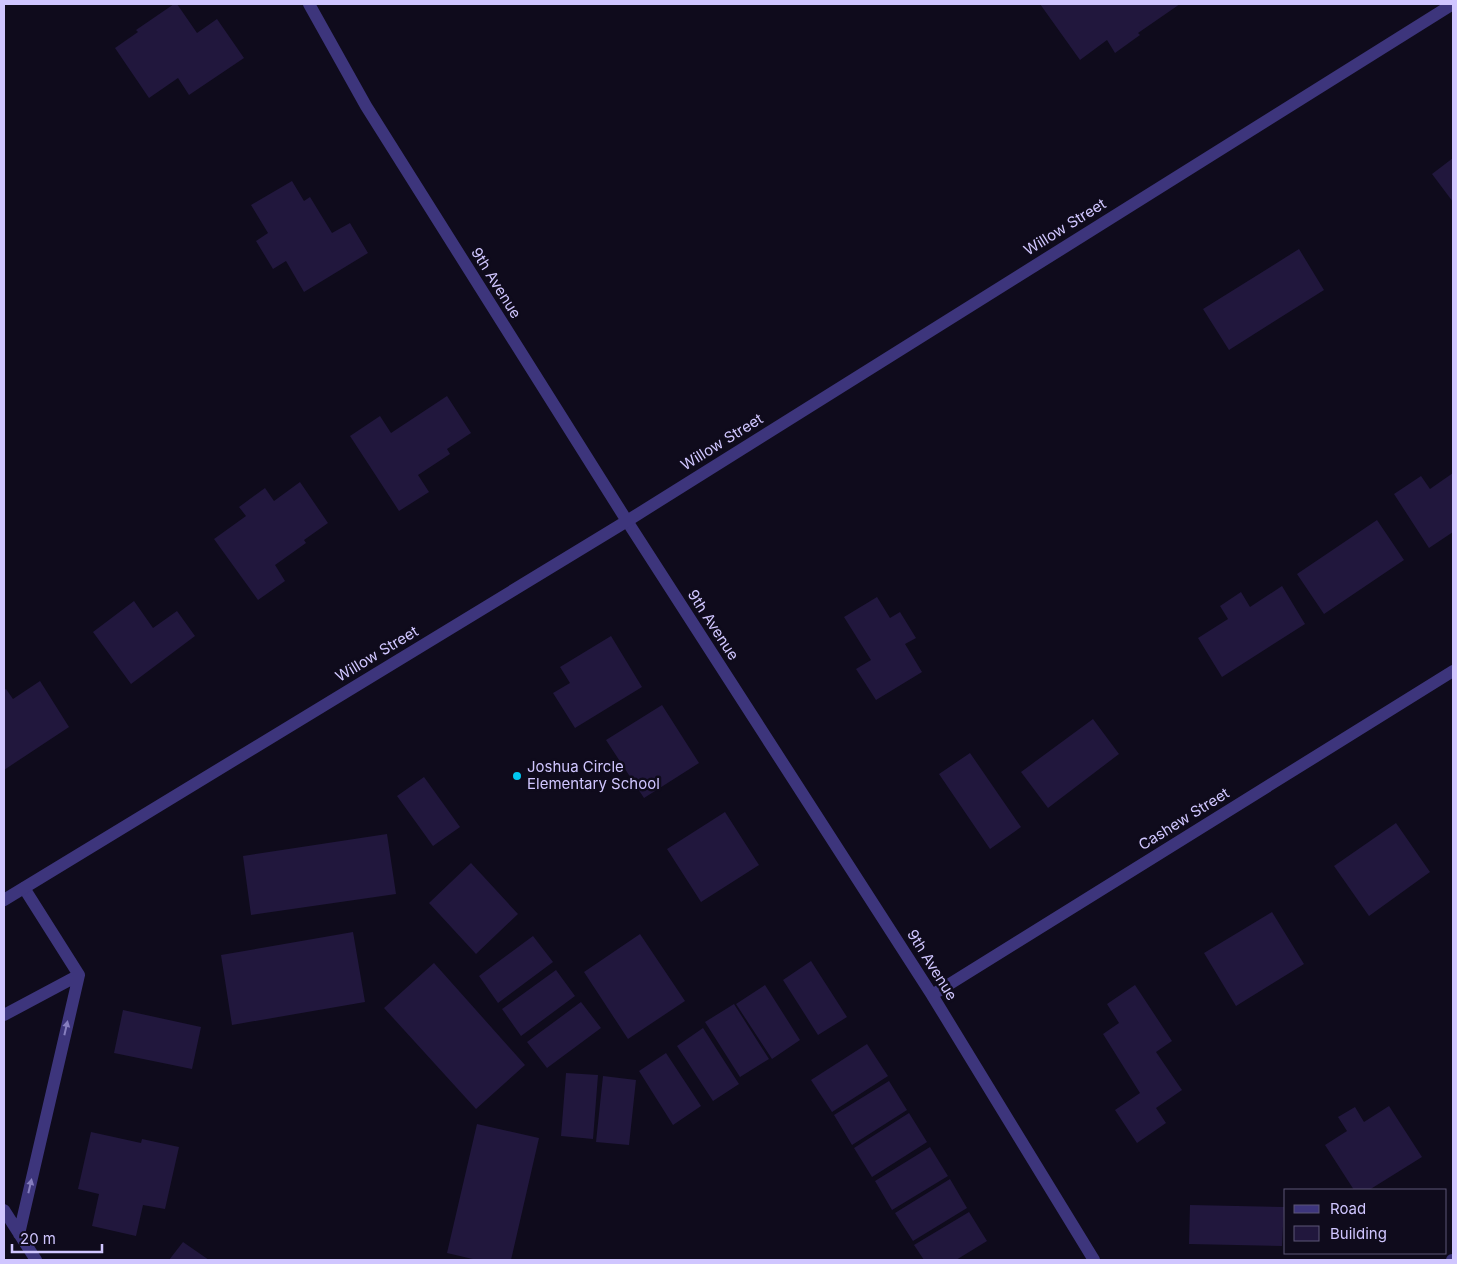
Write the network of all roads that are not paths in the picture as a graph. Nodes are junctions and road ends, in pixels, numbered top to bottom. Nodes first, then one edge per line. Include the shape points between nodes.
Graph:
1 (309, 4) edge
2 (1453, 4) edge
3 (627, 522) junction
4 (1453, 671) edge
5 (24, 888) junction
6 (4, 900) edge
7 (79, 975) junction
8 (932, 995) junction
9 (4, 1015) edge
10 (4, 1210) edge
11 (19, 1234) junction
12 (36, 1260) edge
13 (1094, 1260) edge

1 - 3 street, 9th Avenue via 366,106
2 - 3 street, Willow Street
3 - 5 street, Willow Street
3 - 8 street, 9th Avenue
4 - 8 street, Cashew Street
5 - 6 street, Willow Street
5 - 7 street
7 - 9 street
11 -> 7 street
8 - 13 street, 9th Avenue
10 - 11 street
11 - 12 street

